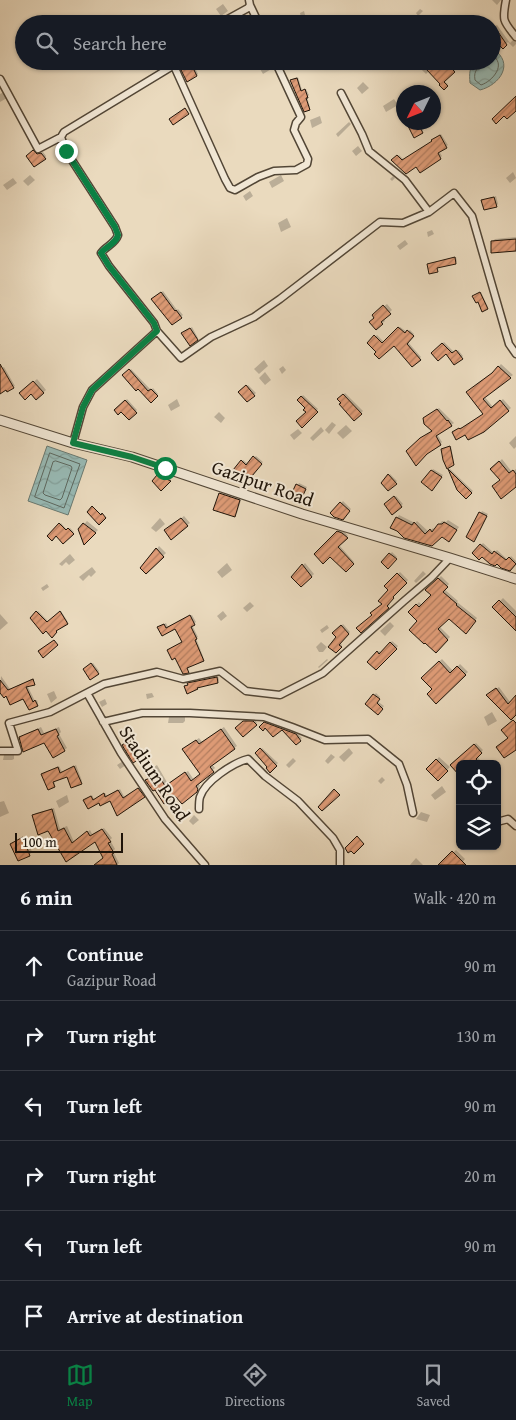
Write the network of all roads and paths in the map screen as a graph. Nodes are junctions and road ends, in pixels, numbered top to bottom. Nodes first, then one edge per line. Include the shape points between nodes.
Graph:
1 (506, 0) edge
2 (249, 2) edge
3 (235, 15) edge
4 (255, 15) edge
5 (516, 38) edge
6 (167, 70) edge
7 (176, 70) edge
8 (279, 70) edge
9 (0, 79) edge
10 (341, 93) dead end
11 (61, 137) junction
12 (429, 212) junction
13 (157, 331) junction
14 (516, 354) edge
15 (0, 420) edge
16 (73, 443) junction
17 (450, 558) junction
18 (516, 579) edge
19 (86, 693) junction
20 (103, 722) junction
21 (0, 751) edge
22 (199, 809) dead end
23 (413, 813) dead end
24 (501, 821) edge
25 (516, 826) edge
26 (205, 865) edge
27 (340, 865) edge

1 - 5 street via 503,17
2 - 3 street via 248,8
2 - 4 street
6 - 11 street via 64,132
7 - 8 street via 225,179 235,190 274,171 296,170 307,164 308,159 294,130 301,117
9 - 11 street via 38,149
10 - 12 street via 369,152 405,180
11 - 13 street via 66,151 118,235 101,253
12 - 13 street via 403,223 380,222 254,317 227,328 180,358
12 - 14 street via 454,193 472,216 509,344
13 - 16 street via 92,390 83,407
15 - 16 street, Gazipur Road
16 - 17 street, Gazipur Road via 132,457 302,514
17 - 18 street, Gazipur Road
17 - 19 street via 323,674 280,695 246,691 220,671 183,679 157,672 104,684
19 - 20 street, Stadium Road
19 - 21 street via 50,712 9,723 18,751
20 - 23 street via 142,713 226,715 264,718 325,740 368,739 399,764
20 - 26 street, Stadium Road via 165,819
22 - 27 street via 200,797 211,782 248,758 265,776 298,800 333,838 340,850
24 - 25 street via 508,819

